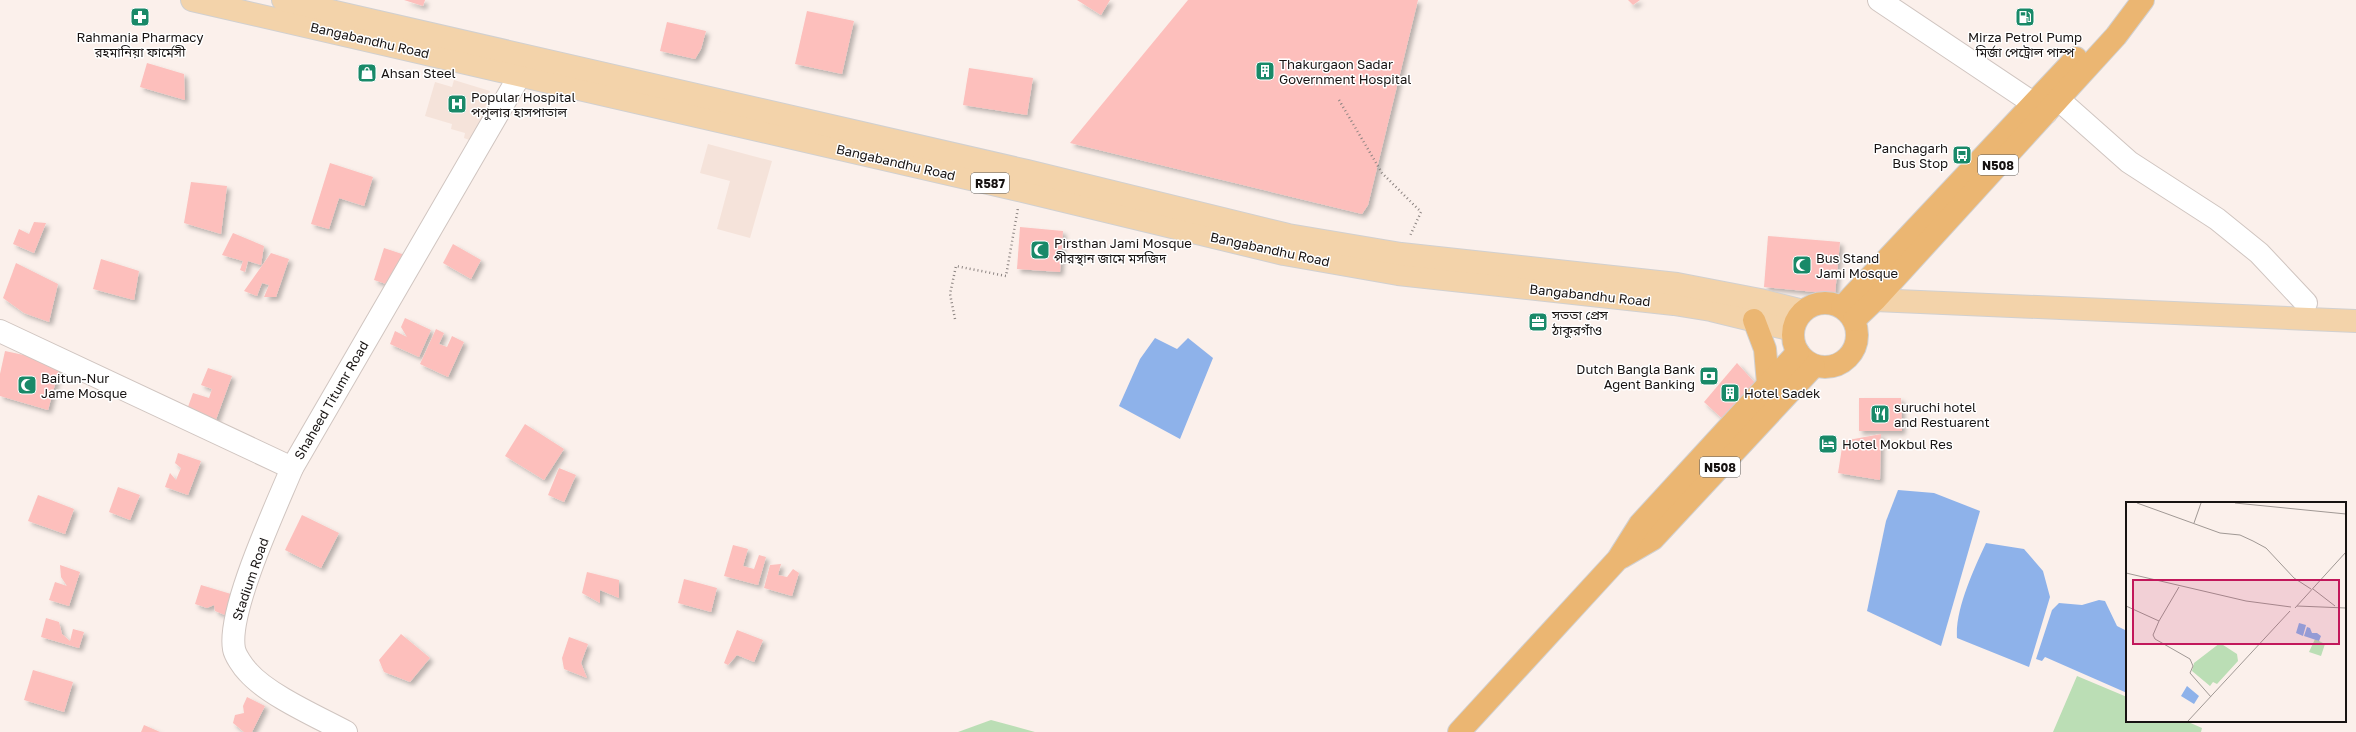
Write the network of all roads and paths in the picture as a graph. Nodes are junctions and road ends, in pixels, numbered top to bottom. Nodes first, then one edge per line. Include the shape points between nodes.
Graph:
1 (192, 0) edge
2 (282, 0) edge
3 (1879, 0) edge
4 (2140, 3) edge
5 (520, 75) junction
6 (1339, 100) dead end
7 (2046, 105) junction
8 (1022, 191) junction
9 (1401, 254) junction
10 (1875, 300) junction
11 (2306, 303) dead end
12 (1803, 311) junction
13 (1848, 314) junction
14 (955, 319) dead end
15 (1754, 320) junction
16 (2356, 321) edge
17 (1793, 330) junction
18 (0, 331) edge
19 (1798, 352) junction
20 (1814, 366) junction
21 (1768, 384) junction
22 (292, 468) junction
23 (1618, 559) junction
24 (346, 732) edge
25 (1459, 732) edge

1 - 5 main road, Bangabandhu Road / R587
2 - 9 main road, Bangabandhu Road / R587 via 1027,171 1288,235
3 - 7 street
4 - 7 highway, N508 via 2106,28
5 - 8 main road, Bangabandhu Road / R587
5 - 22 street, Shaheed Titumr Road
6 - 9 path via 1382,173 1421,212
7 - 10 highway, N508
7 - 11 street via 2217,218 2260,253
7 - 13 highway, N508
8 - 14 path via 1006,276 956,266 950,294
8 - 15 main road, Bangabandhu Road / R587 via 1292,256 1398,274 1674,304
9 - 12 main road, Bangabandhu Road / R587 via 1677,284
10 - 13 highway, N508
10 - 16 main road
12 - 13 highway via 1815,304 1829,303
12 - 17 highway
13 - 20 highway via 1858,335 1854,350 1844,361 1830,367
15 - 17 main road, Bangabandhu Road / R587
15 - 21 highway via 1765,349
17 - 19 highway
18 - 22 street, Shaheed Titumr Road
19 - 20 highway
19 - 21 highway, N508
20 - 23 highway, N508 via 1653,539
21 - 23 highway, N508 via 1640,524
22 - 24 street, Stadium Road via 241,600 233,630 234,650 248,672 267,688
23 - 25 highway, N508

